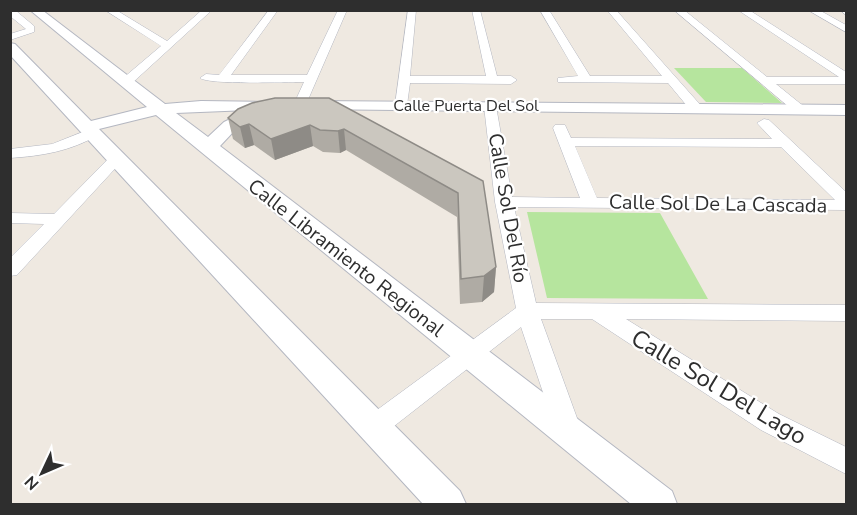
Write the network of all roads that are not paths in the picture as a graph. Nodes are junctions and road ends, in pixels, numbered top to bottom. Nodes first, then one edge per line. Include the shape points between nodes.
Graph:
1 (35, 10) edge
2 (109, 10) edge
3 (208, 10) edge
4 (274, 10) edge
5 (343, 10) edge
6 (412, 10) edge
7 (476, 10) edge
8 (544, 10) edge
9 (611, 10) edge
10 (678, 10) edge
11 (742, 10) edge
12 (812, 10) edge
13 (10, 11) edge
14 (846, 29) edge
15 (10, 37) edge
16 (168, 46) junction
17 (10, 47) edge
18 (206, 78) dead end
19 (222, 79) junction
20 (312, 79) junction
21 (403, 79) junction
22 (492, 79) junction
23 (846, 79) edge
24 (511, 80) dead end
25 (562, 80) dead end
26 (586, 80) junction
27 (672, 80) junction
28 (763, 80) junction
29 (126, 82) junction
30 (291, 105) junction
31 (401, 105) junction
32 (490, 106) junction
33 (159, 109) junction
34 (697, 109) junction
35 (800, 110) junction
36 (846, 110) edge
37 (764, 123) dead end
38 (91, 129) junction
39 (787, 143) junction
40 (209, 150) junction
41 (10, 154) edge
42 (118, 157) junction
43 (504, 202) junction
44 (590, 202) junction
45 (846, 203) edge
46 (10, 218) edge
47 (58, 219) junction
48 (10, 270) edge
49 (527, 310) junction
50 (594, 310) junction
51 (846, 313) edge
52 (467, 354) junction
53 (375, 426) junction
54 (569, 434) junction
55 (846, 460) edge
56 (447, 504) edge
57 (659, 504) edge

1 - 29 street, Calle Libramiento Regional
2 - 16 street
3 - 16 street
4 - 19 street
5 - 20 street
6 - 21 street
7 - 22 street
8 - 26 street
9 - 27 street
10 - 28 street
11 - 23 street
12 - 14 street
13 - 15 street via 31,30
16 - 29 street
17 - 38 street
18 - 19 street
19 - 20 street
20 - 30 street
21 - 22 street
21 - 31 street
22 - 24 street
23 - 28 street
25 - 26 street
26 - 27 street
27 - 34 street
28 - 35 street
29 - 33 street, Calle Libramiento Regional
30 - 31 street, Calle Puerta Del Sol
30 - 33 street, Calle Puerta Del Sol
30 - 40 street via 227,126
31 - 32 street, Calle Puerta Del Sol
32 - 34 street, Calle Puerta Del Sol
32 - 43 street, Calle Sol Del Río
33 - 38 street, Calle Puerta Del Sol
33 - 40 street, Calle Libramiento Regional
34 - 35 street, Calle Puerta Del Sol
35 - 36 street, Calle Puerta Del Sol
37 - 39 street, Calle Sol De La Cascada
38 - 41 street via 75,143 50,151
38 - 42 street
39 - 44 street, Calle Sol De La Cascada via 563,135
39 - 45 street, Calle Sol De La Cascada
40 - 52 street, Calle Libramiento Regional
42 - 47 street
42 - 53 street
43 - 44 street, Calle Sol De La Cascada
43 - 49 street, Calle Sol Del Río
44 - 45 street, Calle Sol De La Cascada
46 - 47 street
47 - 48 street
49 - 50 street, Calle Sol Del Lago
49 - 52 street, Calle Sol Del Río
49 - 54 street, Calle Sol Del Río
50 - 51 street, Calle Sol Del Lago
50 - 55 street, Calle Sol Del Lago via 770,422
52 - 53 street, Calle Sol Del Río
52 - 54 street, Calle Libramiento Regional
53 - 56 street
54 - 57 street, Calle Libramiento Regional

